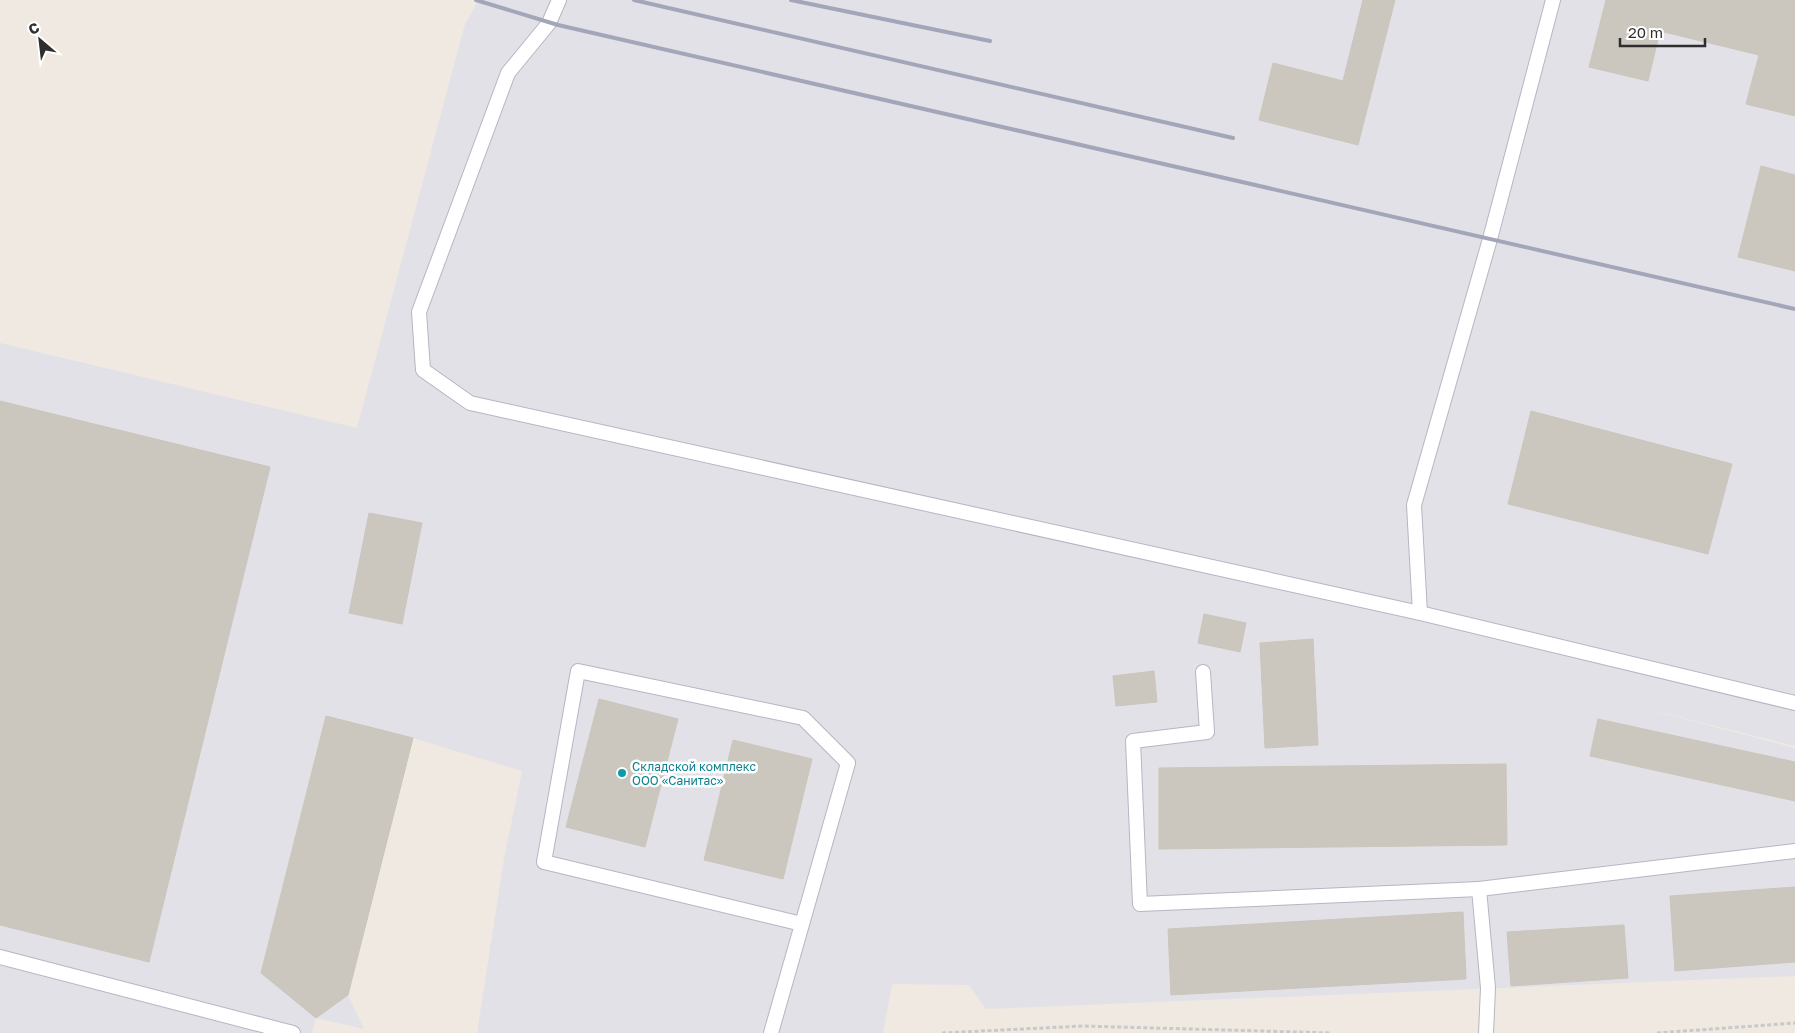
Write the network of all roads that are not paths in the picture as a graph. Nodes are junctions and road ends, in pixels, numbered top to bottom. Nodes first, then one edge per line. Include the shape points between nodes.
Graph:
1 (560, 0) edge
2 (1553, 0) edge
3 (1420, 613) junction
4 (1203, 672) dead end
5 (1795, 703) edge
6 (1795, 850) edge
7 (1479, 889) junction
8 (802, 924) junction
9 (0, 957) edge
10 (293, 1033) edge
11 (771, 1033) edge
12 (1486, 1033) edge

1 - 3 lane via 549,23 508,73 419,312 423,370 470,403
2 - 3 lane via 1490,239 1414,505
3 - 5 lane
4 - 7 lane via 1207,732 1133,741 1140,904
6 - 7 lane
7 - 12 lane via 1488,988
8 - 8 lane via 848,763 802,718 578,672 544,862
8 - 11 lane
9 - 10 lane

